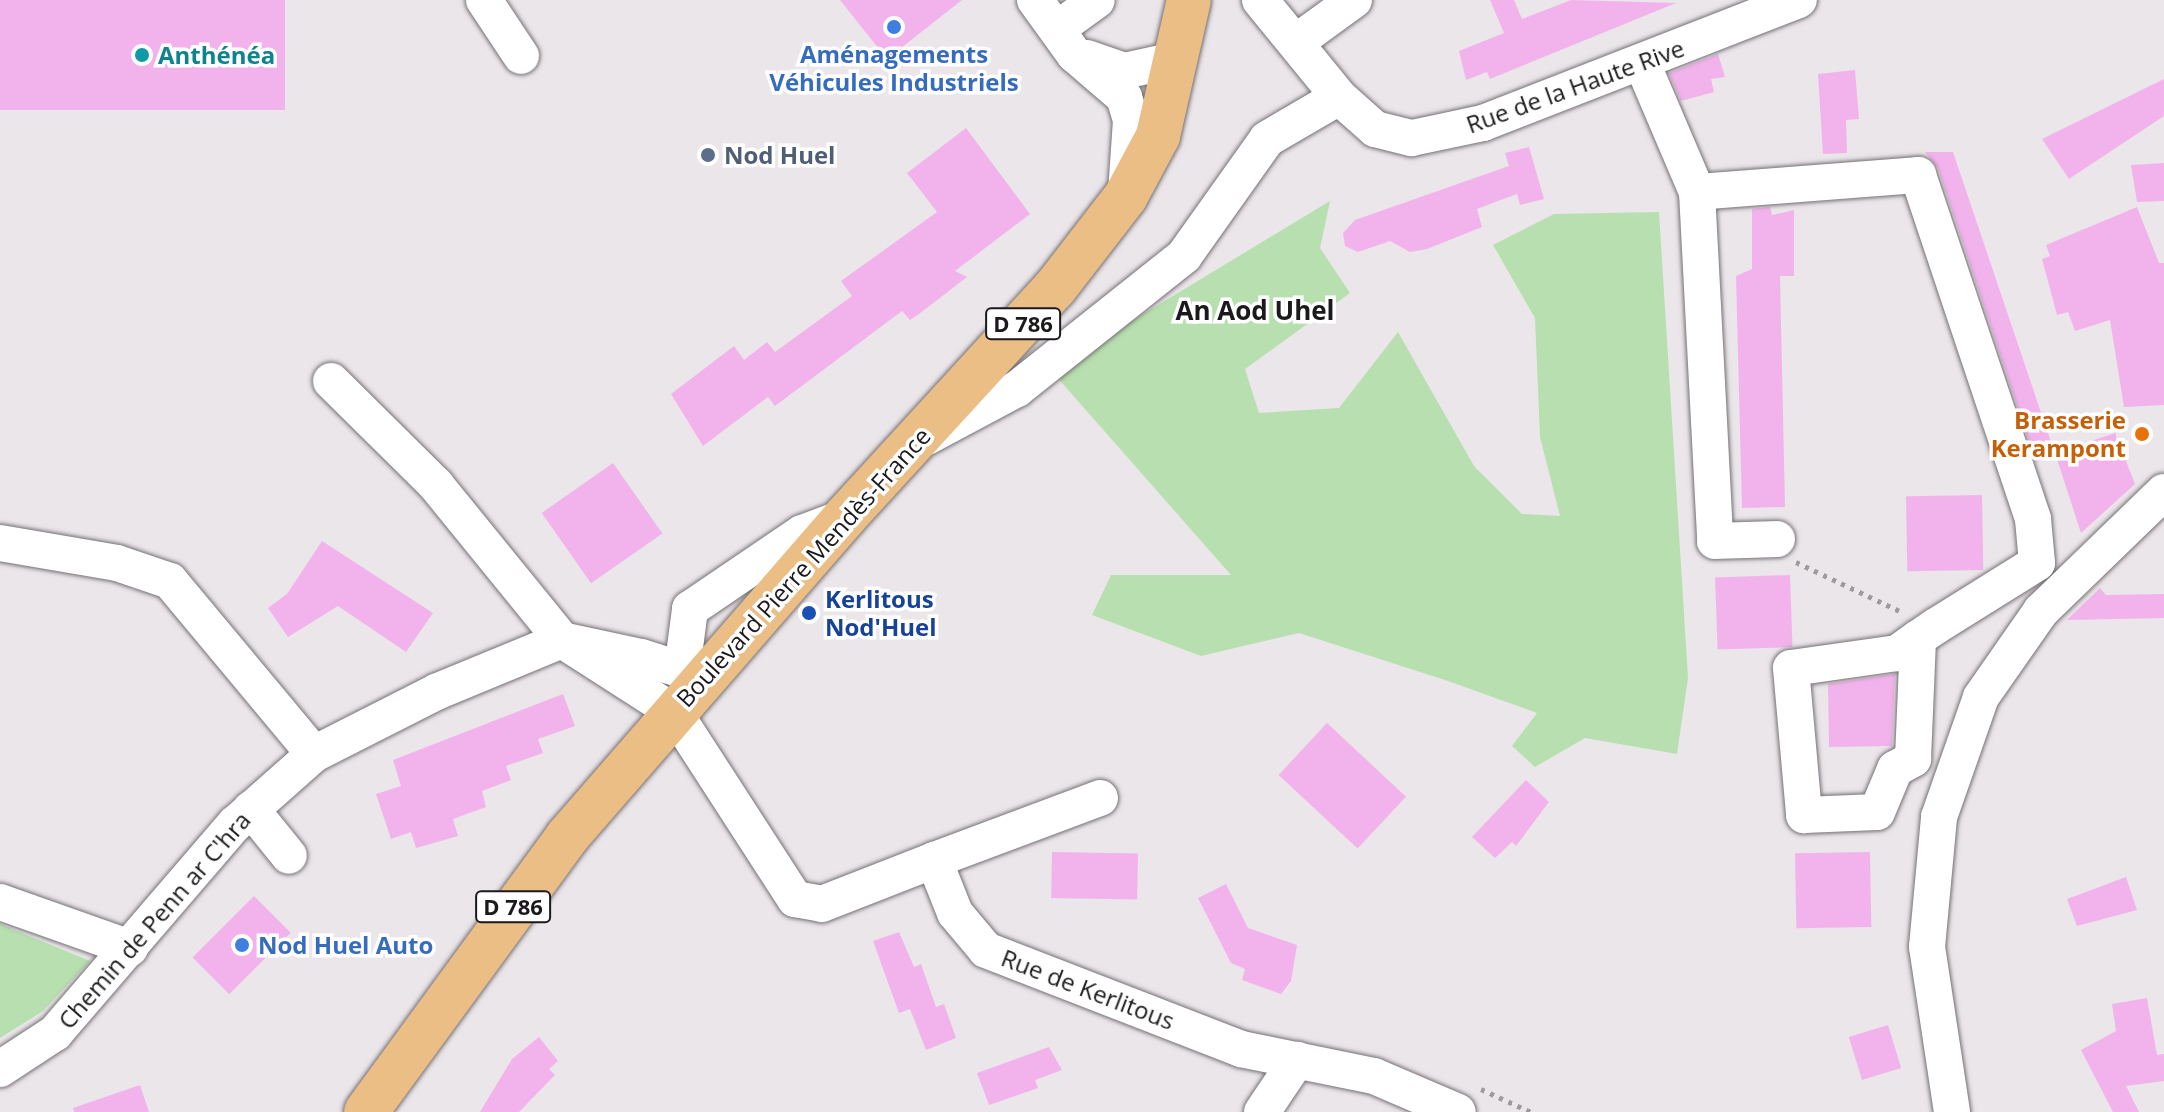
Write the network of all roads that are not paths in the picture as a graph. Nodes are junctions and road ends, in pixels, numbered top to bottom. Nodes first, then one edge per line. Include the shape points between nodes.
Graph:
1 (484, 0) edge
2 (1035, 0) edge
3 (1097, 0) edge
4 (1189, 0) edge
5 (1260, 0) edge
6 (1354, 0) edge
7 (1799, 0) edge
8 (1299, 40) junction
9 (1066, 41) junction
10 (521, 56) dead end
11 (1179, 59) junction
12 (1642, 63) junction
13 (1339, 97) junction
14 (1697, 192) junction
15 (1126, 196) junction
16 (331, 381) dead end
17 (911, 445) junction
18 (2164, 492) edge
19 (845, 517) junction
20 (1777, 539) road end
21 (0, 543) edge
22 (2037, 563) junction
23 (2065, 588) junction
24 (1927, 632) junction
25 (562, 640) junction
26 (685, 689) junction
27 (314, 754) junction
28 (1100, 798) dead end
29 (251, 809) junction
30 (289, 856) dead end
31 (934, 860) junction
32 (0, 902) edge
33 (130, 948) junction
34 (1297, 1060) junction
35 (0, 1069) edge
36 (366, 1112) edge
37 (1262, 1112) edge
38 (1458, 1112) edge
39 (1952, 1112) edge

1 - 10 street
2 - 9 street
3 - 9 street
4 - 11 main road, Boulevard Pierre Mendès-France / D 786
5 - 8 street, Rue de la Haute Rive
6 - 8 street
7 - 12 street, Rue de la Haute Rive
8 - 13 street, Rue de la Haute Rive
9 - 11 street via 1124,71
9 - 15 street via 1124,97 1131,120
11 - 15 main road, Boulevard Pierre Mendès-France / D 786 via 1158,136
12 - 13 street, Rue de la Haute Rive via 1483,123 1412,138 1375,129
12 - 14 street
13 - 17 street via 1267,139 1184,256 1017,389
14 - 20 street via 1715,541
14 - 22 street via 1918,175 2033,519
15 - 17 main road, Boulevard Pierre Mendès-France / D 786 via 1055,288
16 - 25 street via 436,485
17 - 19 main road, Boulevard Pierre Mendès-France / D 786
18 - 23 street
19 - 26 main road, Boulevard Pierre Mendès-France / D 786
19 - 26 street via 802,533 690,609
21 - 27 street via 117,563 170,581
22 - 23 street
22 - 24 street
23 - 39 street via 1981,697 1939,817 1927,947
24 - 24 street via 1897,653 1791,668 1804,815 1877,812 1895,769 1913,759
25 - 26 street
25 - 27 street, Chemin de Penn ar C'hra via 436,692
26 - 31 street via 795,899 822,904
26 - 36 main road, Boulevard Pierre Mendès-France / D 786 via 473,958
27 - 29 street, Chemin de Penn ar C'hra
28 - 31 street
29 - 30 street
29 - 33 street, Chemin de Penn ar C'hra
31 - 34 street, Rue de Kerlitous via 955,913 986,950 1241,1049
32 - 33 street
33 - 35 street, Chemin de Penn ar C'hra via 55,1033
34 - 37 street
34 - 38 street, Rue de Kerlitous via 1374,1076

